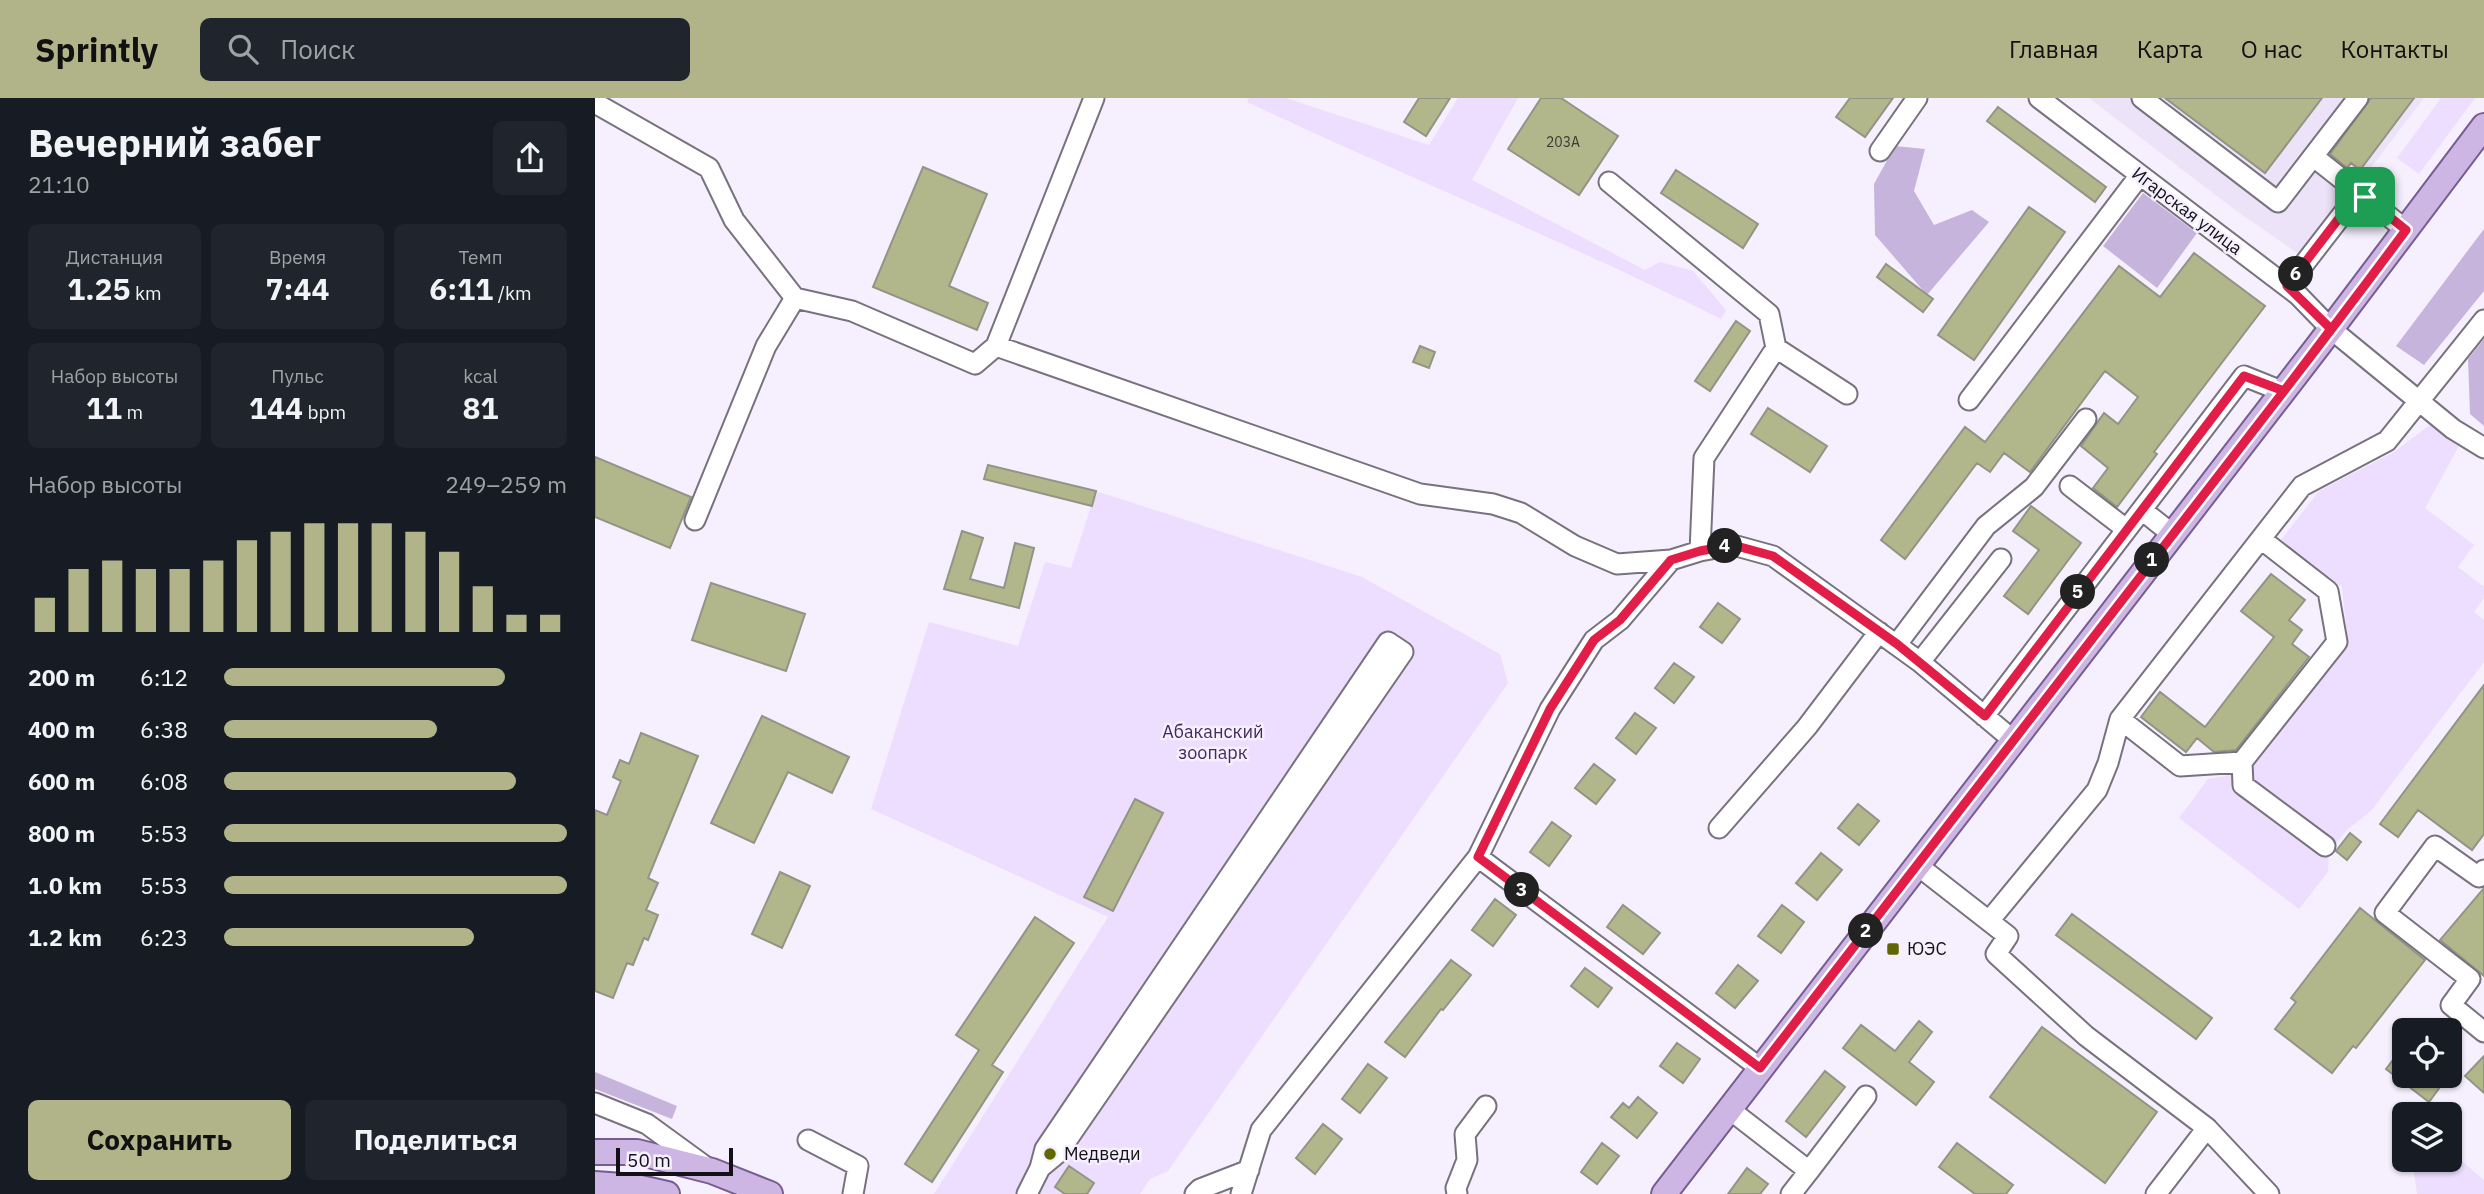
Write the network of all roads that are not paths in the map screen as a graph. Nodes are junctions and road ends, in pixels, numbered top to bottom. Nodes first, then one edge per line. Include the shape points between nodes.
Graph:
1 (1094, 98) edge
2 (1917, 98) edge
3 (2039, 98) edge
4 (2142, 98) edge
5 (2358, 98) edge
6 (595, 103) edge
7 (2484, 126) edge
8 (1880, 151) dead end
9 (2314, 156) junction
10 (2140, 175) junction
11 (1609, 182) dead end
12 (2359, 192) junction
13 (2406, 230) junction
14 (2287, 286) junction
15 (795, 298) junction
16 (2484, 320) edge
17 (2331, 329) junction
18 (996, 346) junction
19 (1776, 348) junction
20 (2284, 391) junction
21 (1847, 394) dead end
22 (1969, 400) dead end
23 (2420, 401) junction
24 (2086, 419) dead end
25 (2484, 448) edge
26 (2070, 486) dead end
27 (2142, 510) junction
28 (695, 520) dead end
29 (2126, 529) junction
30 (2172, 534) junction
31 (2261, 539) junction
32 (1700, 551) junction
33 (2001, 559) dead end
34 (1671, 560) junction
35 (1879, 632) junction
36 (1897, 644) junction
37 (1920, 662) junction
38 (1985, 716) junction
39 (2120, 719) junction
40 (2013, 740) junction
41 (2242, 762) junction
42 (1719, 828) dead end
43 (2325, 846) dead end
44 (1478, 857) junction
45 (1917, 865) junction
46 (2484, 870) edge
47 (1989, 921) junction
48 (2484, 1032) edge
49 (1760, 1068) junction
50 (1866, 1096) dead end
51 (595, 1103) edge
52 (1486, 1106) dead end
53 (1729, 1109) junction
54 (2207, 1128) junction
55 (808, 1140) dead end
56 (595, 1152) edge
57 (1040, 1168) junction
58 (1249, 1170) junction
59 (712, 1171) junction
60 (1809, 1171) junction
61 (595, 1184) edge
62 (667, 1194) edge
63 (770, 1194) edge
64 (853, 1194) edge
65 (1027, 1194) edge
66 (1195, 1194) edge
67 (1241, 1194) edge
68 (1457, 1194) edge
69 (1664, 1194) edge
70 (1791, 1194) edge
71 (2156, 1194) edge
72 (2269, 1194) edge

1 - 18 street
2 - 8 street
3 - 10 street, Игарская улица
4 - 9 street via 2277,202
5 - 9 street
6 - 15 street via 709,168 734,220
7 - 13 main road
9 - 12 street
10 - 14 street, Игарская улица
10 - 22 street
11 - 19 street via 1769,314
12 - 13 street
12 - 14 street
13 - 17 main road
14 - 17 street, Игарская улица
15 - 18 street via 852,311 975,364
15 - 28 street via 766,346
16 - 23 street
17 - 20 main road
17 - 23 street, Игарская улица
18 - 34 street via 1420,494 1493,504 1521,513 1575,546 1617,564
19 - 21 street
19 - 32 street via 1704,458
20 - 27 street via 2244,376
20 - 30 main road
23 - 25 street, Игарская улица
23 - 31 street via 2387,441 2302,486
24 - 36 street via 2034,487 1986,526
26 - 29 street
27 - 29 street
27 - 30 street
29 - 38 street
30 - 40 main road
31 - 39 street
31 - 41 street via 2328,591 2337,642
32 - 34 street
32 - 35 street via 1733,545 1773,556
33 - 37 street
34 - 44 street via 1620,620 1594,640 1550,709
35 - 36 street
35 - 42 street via 1807,727
36 - 37 street
37 - 38 street
38 - 40 street
39 - 41 street via 2180,766
39 - 47 street via 2097,790
40 - 45 main road
41 - 43 street via 2243,785
44 - 49 street
44 - 58 street via 1262,1130
45 - 47 street
45 - 49 main road
46 - 48 street via 2479,877 2435,845 2385,913 2470,979 2451,1005
47 - 54 street via 2008,936 1996,954 2086,1036
49 - 53 main road
50 - 60 street
51 - 59 street via 646,1124
52 - 68 street via 1465,1134 1467,1160
53 - 60 street
53 - 69 main road
54 - 71 street
54 - 72 street
55 - 64 street via 858,1166
56 - 59 main road via 637,1152
57 - 57 street via 1058,1153 1403,652 1388,642 1045,1149
57 - 65 street
58 - 66 street
58 - 67 street
59 - 63 main road
60 - 70 street
61 - 62 main road

